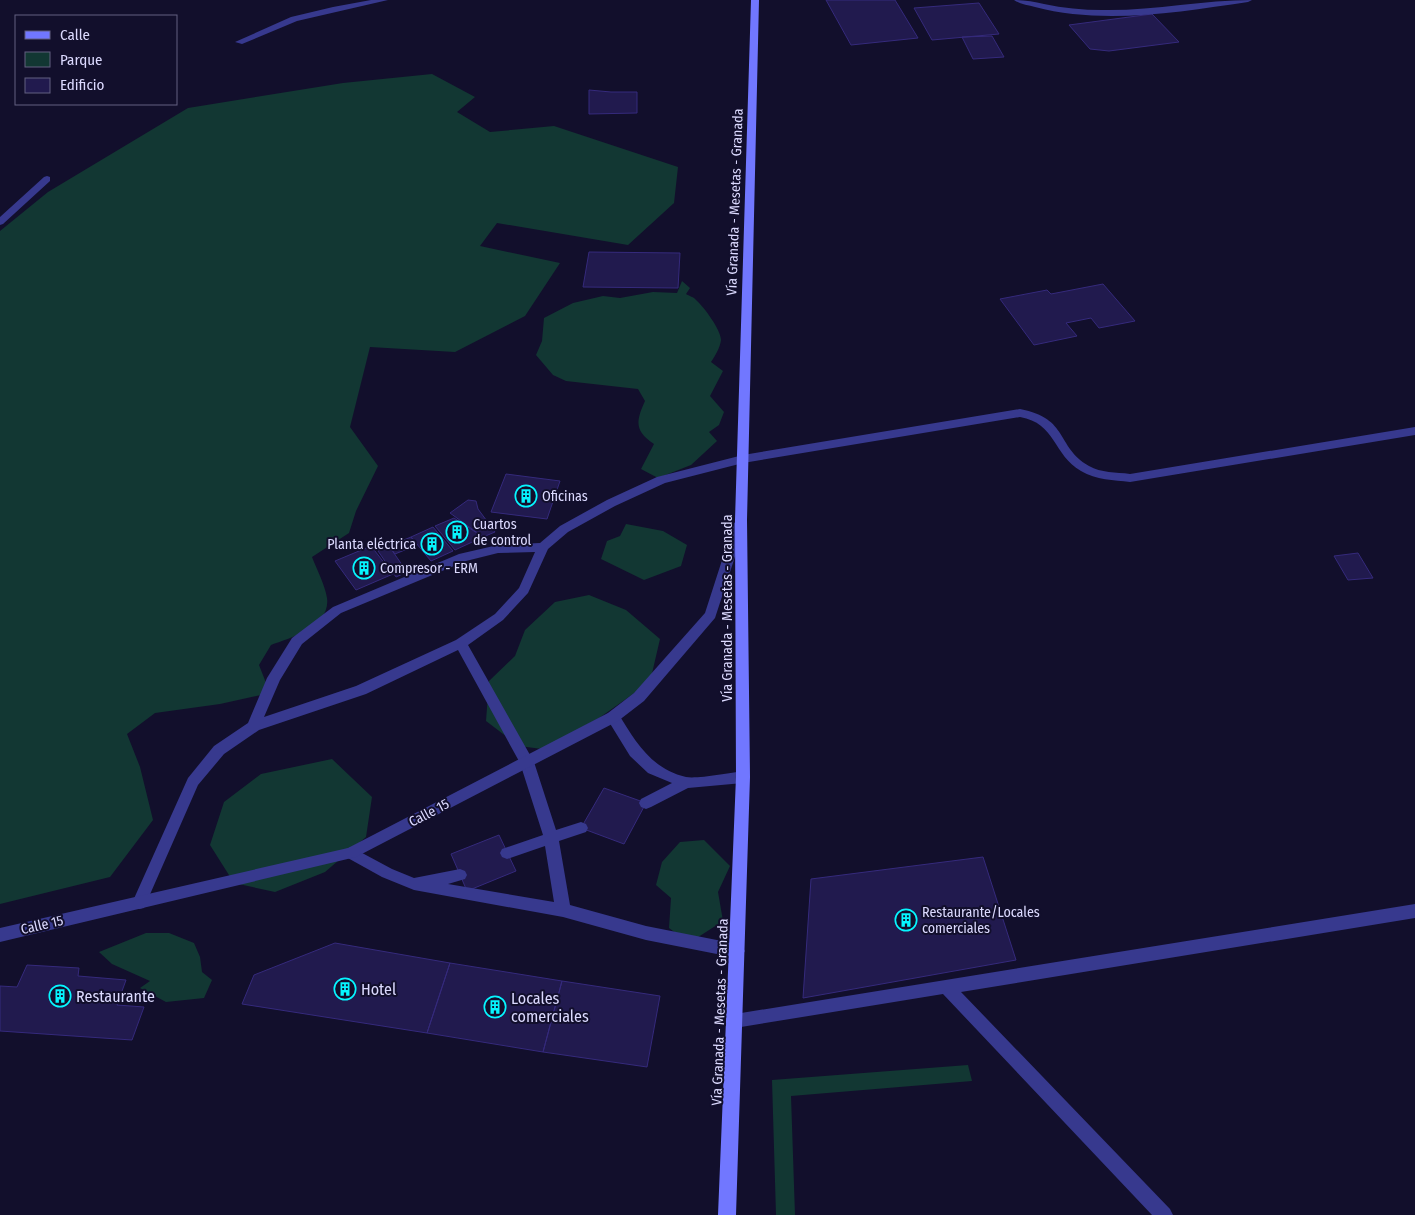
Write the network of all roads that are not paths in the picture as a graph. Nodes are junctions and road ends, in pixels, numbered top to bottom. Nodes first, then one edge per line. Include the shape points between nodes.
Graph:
1 (384, 0) edge
2 (755, 0) edge
3 (1018, 0) edge
4 (1248, 0) edge
5 (239, 42) dead end
6 (47, 179) dead end
7 (0, 222) edge
8 (1415, 431) edge
9 (743, 459) junction
10 (741, 520) junction
11 (543, 548) junction
12 (462, 643) junction
13 (613, 717) junction
14 (254, 726) junction
15 (527, 762) junction
16 (743, 778) junction
17 (686, 783) junction
18 (646, 803) dead end
19 (581, 828) dead end
20 (551, 838) junction
21 (351, 853) junction
22 (507, 853) dead end
23 (460, 875) dead end
24 (414, 884) junction
25 (139, 903) junction
26 (563, 910) junction
27 (1415, 911) edge
28 (0, 935) edge
29 (737, 951) junction
30 (945, 986) junction
31 (735, 1020) junction
32 (727, 1215) edge
33 (1164, 1215) edge

1 - 5 street via 294,19
2 - 9 main road, Vía Granada - Mesetas - Granada
3 - 4 street via 1065,10 1110,11 1208,6
6 - 7 street
8 - 9 street via 1130,478 1103,475 1085,468 1074,460 1045,419 1020,413
9 - 10 main road, Vía Granada - Mesetas - Granada
9 - 11 street via 661,480 564,529
10 - 13 street, Calle 15 via 711,615 639,697
10 - 16 main road, Vía Granada - Mesetas - Granada
11 - 12 street via 524,590 499,617
11 - 14 street via 498,549 463,557 337,610 297,641 274,678
12 - 14 street via 361,690
12 - 15 street
13 - 15 street, Calle 15
13 - 17 street via 635,752 653,769
14 - 25 street via 219,750 193,782
15 - 20 street
15 - 21 street, Calle 15
16 - 17 street
16 - 29 main road, Vía Granada - Mesetas - Granada
17 - 18 street
19 - 20 street
20 - 22 street
20 - 26 street
21 - 24 street
21 - 25 street, Calle 15
23 - 24 street
24 - 26 street
25 - 28 street, Calle 15
26 - 29 street via 646,933
27 - 30 street
29 - 31 main road, Vía Granada - Mesetas - Granada
30 - 31 street
30 - 33 street
31 - 32 main road, Vía Granada - Mesetas - Granada

